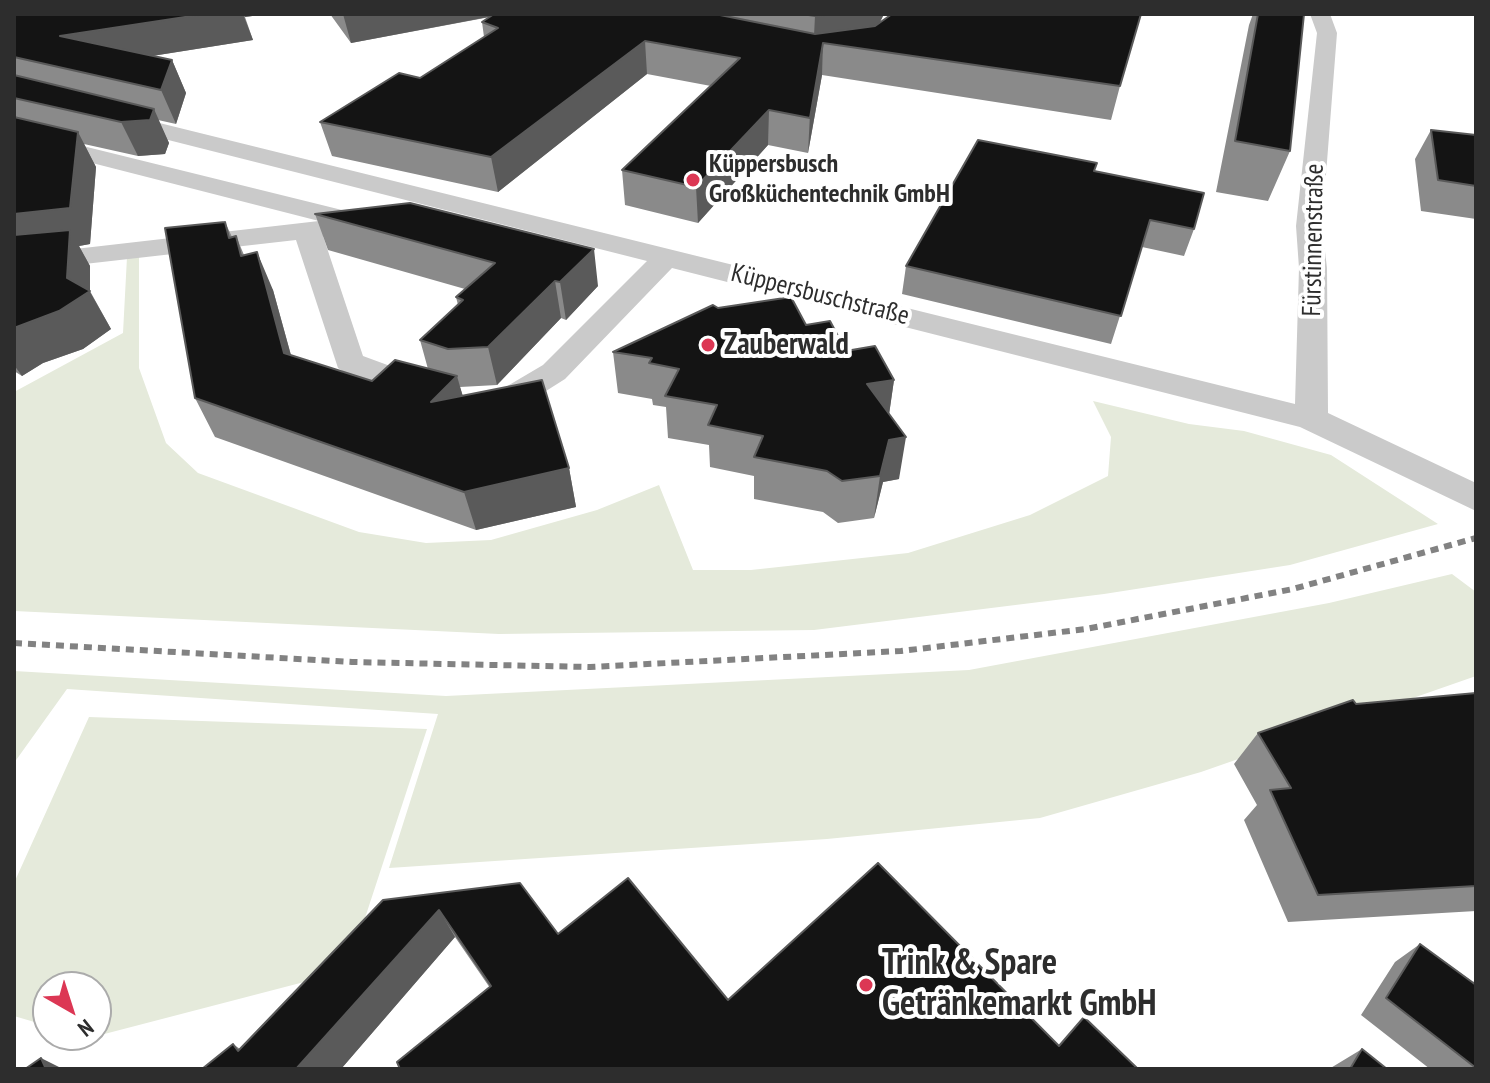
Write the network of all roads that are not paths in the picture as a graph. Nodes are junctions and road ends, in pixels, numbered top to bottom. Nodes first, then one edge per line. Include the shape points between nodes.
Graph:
1 (1320, 14) edge
2 (14, 94) edge
3 (152, 128) junction
4 (14, 136) edge
5 (101, 158) junction
6 (421, 195) junction
7 (389, 216) edge
8 (308, 230) junction
9 (667, 257) junction
10 (14, 264) edge
11 (1311, 419) junction
12 (1476, 498) edge

1 - 11 street, Fürstinnenstraße via 1327,33 1309,226
2 - 3 street, Küppersbuschstraße
3 - 5 street
3 - 6 street, Küppersbuschstraße
4 - 5 street
5 - 8 street via 361,224
6 - 7 street
6 - 9 street, Küppersbuschstraße
8 - 9 street via 349,361 460,401 495,401 536,385
8 - 10 street
9 - 11 street, Küppersbuschstraße
11 - 12 street, Küppersbuschstraße

